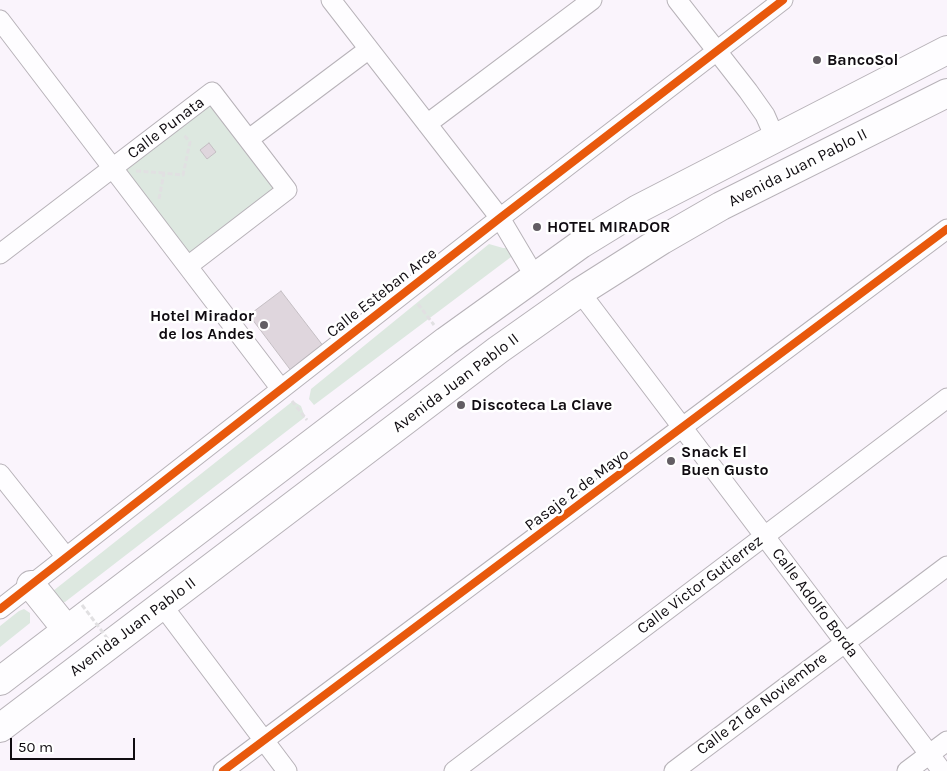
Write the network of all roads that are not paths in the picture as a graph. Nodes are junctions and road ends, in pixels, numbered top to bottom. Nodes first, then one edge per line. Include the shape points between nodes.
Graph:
1 (592, 0) edge
2 (677, 0) edge
3 (783, 0) edge
4 (333, 1) edge
5 (0, 20) edge
6 (369, 48) junction
7 (947, 50) edge
8 (717, 52) junction
9 (947, 93) edge
10 (427, 124) junction
11 (249, 139) junction
12 (776, 140) junction
13 (113, 168) junction
14 (500, 218) junction
15 (947, 229) edge
16 (0, 254) edge
17 (188, 266) junction
18 (535, 277) junction
19 (580, 292) junction
20 (282, 389) junction
21 (947, 398) edge
22 (683, 428) junction
23 (0, 474) edge
24 (765, 536) junction
25 (66, 558) junction
26 (947, 566) edge
27 (30, 585) junction
28 (162, 605) junction
29 (0, 609) edge
30 (67, 630) junction
31 (845, 642) junction
32 (0, 680) edge
33 (0, 728) edge
34 (264, 740) junction
35 (947, 741) edge
36 (930, 754) junction
37 (223, 771) edge
38 (287, 771) edge
39 (454, 771) edge
40 (674, 771) edge
41 (907, 771) edge
42 (942, 771) edge

1 - 10 street
2 - 8 street
3 - 8 street, Calle Esteban Arce
4 - 6 street
5 - 13 street
6 - 10 street
6 - 11 street
7 - 12 highway
8 - 12 street via 765,115
8 - 14 street, Calle Esteban Arce
9 - 19 highway, Avenida Juan Pablo II via 721,206
10 - 14 street
11 - 13 street, Calle Punata via 212,92
11 - 17 street via 287,190
12 - 18 highway via 638,209
13 - 16 street, Calle Punata
13 - 17 street
14 - 18 street
14 - 20 street, Calle Esteban Arce
15 - 22 street, Pasaje 2 de Mayo
17 - 20 street
18 - 30 highway
19 - 22 street, Calle Adolfo Borda
19 - 28 highway, Avenida Juan Pablo II via 498,350
20 - 25 street, Calle Esteban Arce
21 - 24 street, Calle Victor Gutierrez
22 - 24 street, Calle Adolfo Borda
22 - 34 street, Pasaje 2 de Mayo
23 - 25 street
24 - 31 street, Calle Adolfo Borda
24 - 39 street, Calle Victor Gutierrez
25 - 27 street, Calle Esteban Arce
26 - 31 street, Calle 21 de Noviembre
27 - 29 street, Calle Esteban Arce
27 - 30 highway
28 - 33 highway, Avenida Juan Pablo II
28 - 34 street
30 - 32 highway
31 - 36 street, Calle Adolfo Borda
31 - 40 street, Calle 21 de Noviembre
34 - 37 street, Pasaje 2 de Mayo
34 - 38 street
35 - 36 street
36 - 41 street
36 - 42 street, Calle Adolfo Borda

